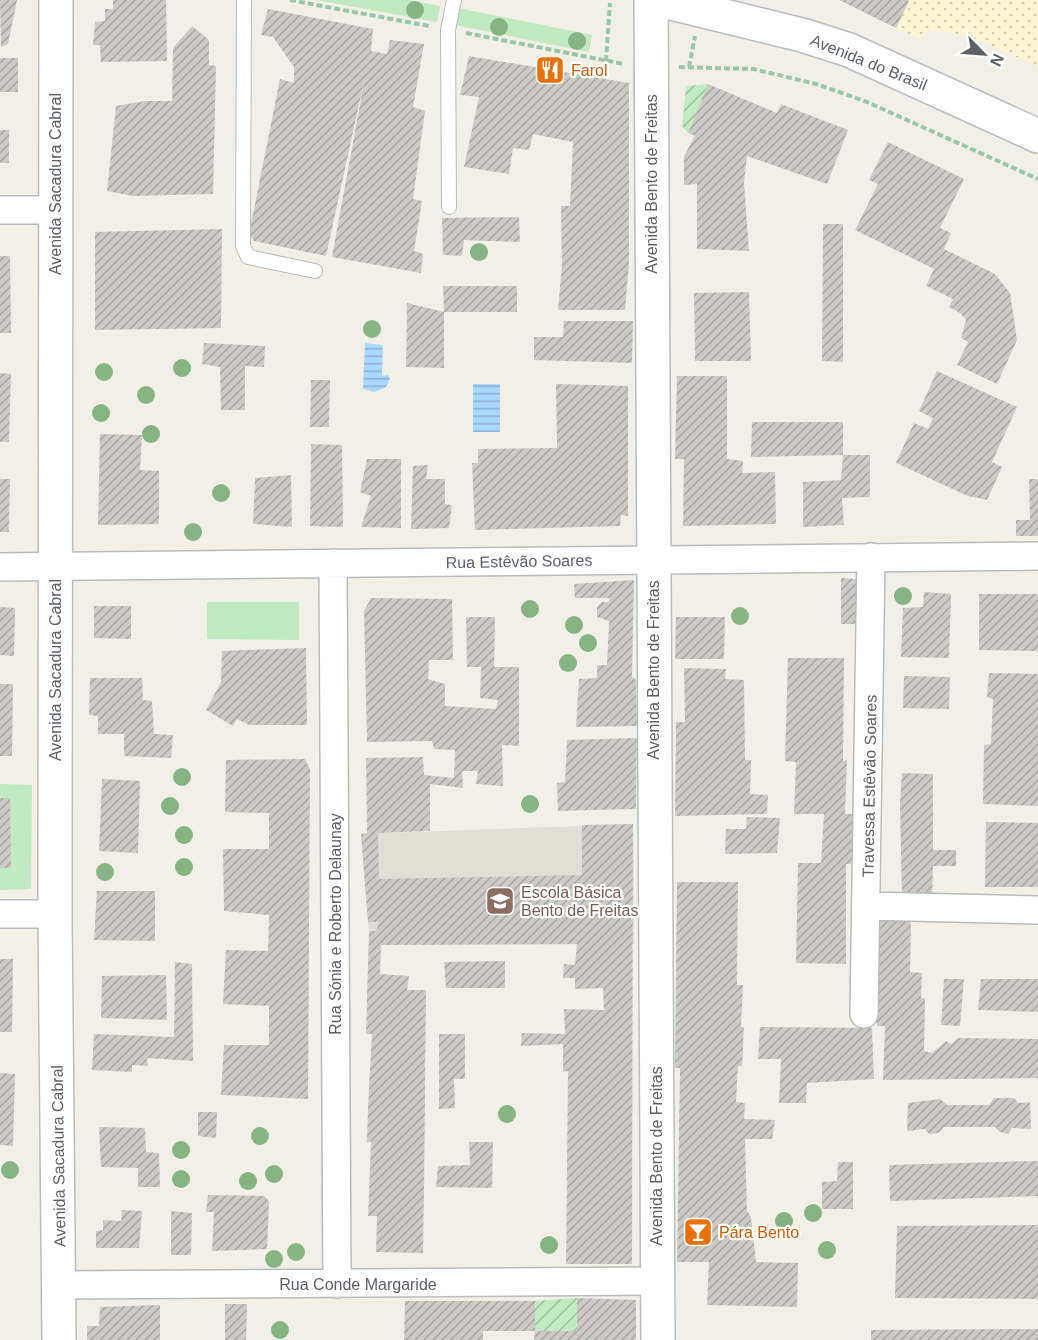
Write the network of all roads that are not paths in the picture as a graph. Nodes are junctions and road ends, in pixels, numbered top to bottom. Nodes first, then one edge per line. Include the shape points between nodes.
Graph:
1 (56, 0) edge
2 (244, 0) edge
3 (454, 0) edge
4 (651, 0) edge
5 (658, 0) edge
6 (1038, 136) edge
7 (449, 207) dead end
8 (0, 210) edge
9 (54, 210) junction
10 (315, 271) dead end
11 (1038, 556) edge
12 (872, 557) junction
13 (652, 559) junction
14 (333, 563) junction
15 (55, 566) junction
16 (0, 567) edge
17 (867, 906) junction
18 (1038, 910) edge
19 (0, 914) edge
20 (55, 914) junction
21 (864, 1014) dead end
22 (657, 1281) junction
23 (337, 1284) junction
24 (59, 1286) junction
25 (58, 1340) edge
26 (658, 1340) edge

1 - 9 street, Avenida Sacadura Cabral
2 - 10 lane via 243,246 248,257
3 - 7 lane via 448,30
4 - 13 street, Avenida Bento de Freitas
5 - 6 street, Avenida do Brasil via 802,34 849,50
8 - 9 street
9 - 15 street, Avenida Sacadura Cabral
11 - 12 street, Rua Estêvão Soares
12 - 13 street, Rua Estêvão Soares
12 - 17 street, Travessa Estêvão Soares
13 - 14 street, Rua Estêvão Soares
13 - 22 street, Avenida Bento de Freitas
14 - 15 street, Rua Estêvão Soares
14 - 23 street, Rua Sónia e Roberto Delaunay
15 - 16 street, Rua Estêvão Soares
15 - 20 street, Avenida Sacadura Cabral
17 - 18 street
17 - 21 street, Travessa Estêvão Soares
19 - 20 street
20 - 24 street, Avenida Sacadura Cabral
22 - 23 street, Rua Conde Margaride
22 - 26 street, Avenida Bento de Freitas
23 - 24 street, Rua Conde Margaride
24 - 25 street, Avenida Sacadura Cabral

